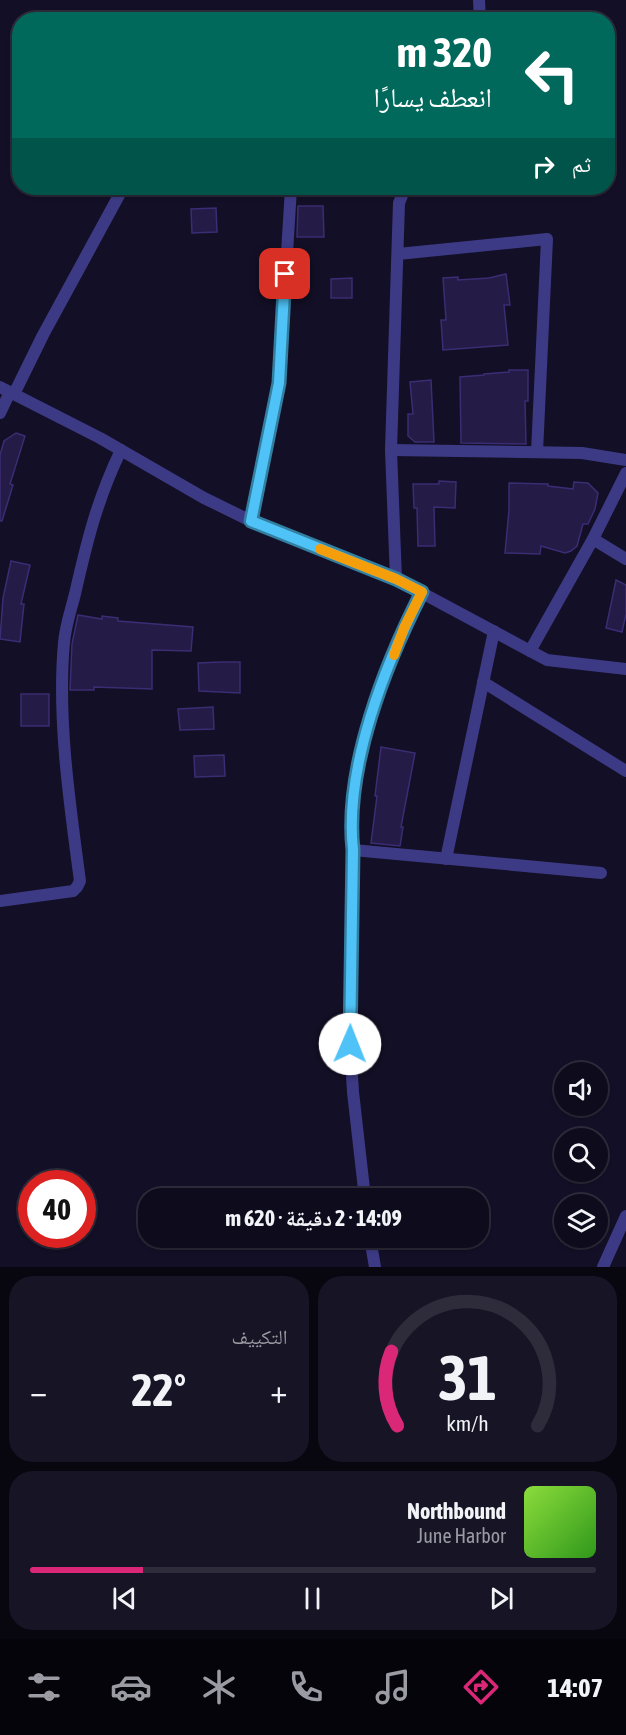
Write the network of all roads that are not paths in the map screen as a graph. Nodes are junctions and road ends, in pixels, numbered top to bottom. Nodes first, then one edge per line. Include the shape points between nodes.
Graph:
1 (119, 195) edge
2 (291, 195) edge
3 (402, 195) edge
4 (398, 254) junction
5 (8, 391) edge
6 (0, 413) edge
7 (121, 450) junction
8 (392, 450) junction
9 (537, 452) junction
10 (626, 460) edge
11 (626, 473) edge
12 (251, 521) junction
13 (592, 538) junction
14 (626, 559) edge
15 (396, 579) junction
16 (422, 592) junction
17 (494, 631) junction
18 (530, 651) junction
19 (626, 669) edge
20 (483, 682) junction
21 (626, 771) edge
22 (353, 850) junction
23 (446, 859) junction
24 (601, 873) dead end
25 (0, 901) edge
26 (364, 1188) edge
27 (626, 1216) edge
28 (371, 1248) edge
29 (375, 1267) edge
30 (603, 1267) edge

1 - 5 street
2 - 12 street via 279,383
3 - 4 street
4 - 8 street
4 - 9 street via 547,239
5 - 6 street
5 - 7 street
7 - 12 street
7 - 25 street via 90,525 64,642 64,721 80,881 73,891
8 - 9 street
8 - 15 street
9 - 10 street via 582,453
11 - 13 street
12 - 15 street
13 - 14 street
13 - 18 street
15 - 16 street
16 - 17 street
16 - 22 street via 404,628 363,737 350,825
17 - 18 street
17 - 20 street
18 - 19 street via 547,660
20 - 21 street
20 - 23 street
22 - 23 street
22 - 26 street via 350,1044
23 - 24 street
27 - 30 street
28 - 29 street

